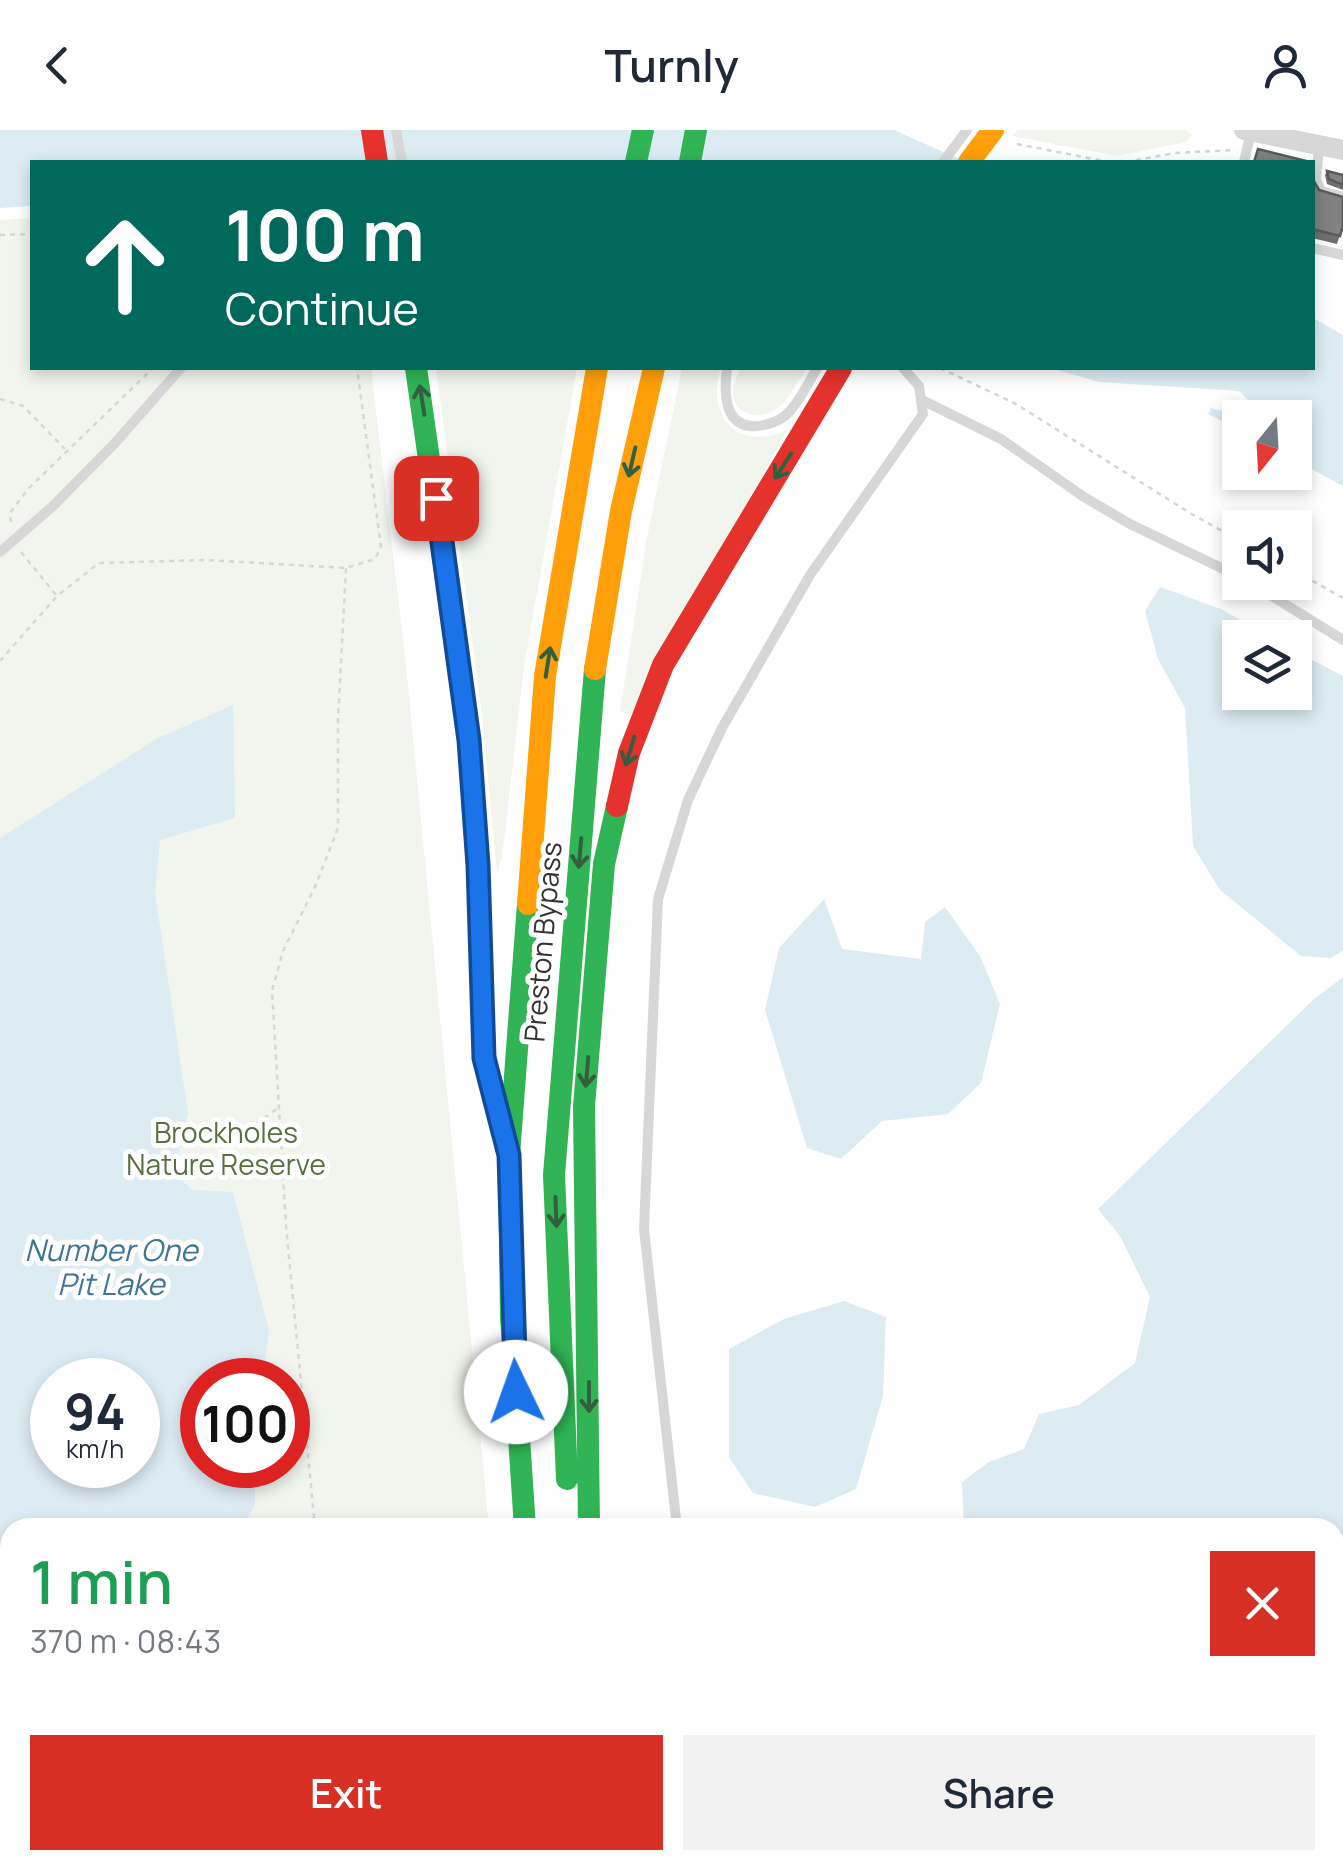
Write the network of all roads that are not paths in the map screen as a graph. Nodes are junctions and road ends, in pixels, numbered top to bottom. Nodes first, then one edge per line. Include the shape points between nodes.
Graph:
1 (372, 130) edge
2 (396, 130) edge
3 (643, 130) edge
4 (696, 130) edge
5 (967, 130) edge
6 (1247, 131) edge
7 (999, 136) edge
8 (1319, 144) junction
9 (1343, 150) edge
10 (1245, 158) edge
11 (376, 160) edge
12 (402, 160) edge
13 (636, 160) edge
14 (690, 160) edge
15 (944, 160) edge
16 (971, 160) edge
17 (1343, 197) edge
18 (1315, 249) edge
19 (1343, 255) edge
20 (179, 370) edge
21 (416, 370) edge
22 (597, 370) edge
23 (654, 370) edge
24 (727, 370) edge
25 (905, 370) edge
26 (827, 372) edge
27 (924, 402) junction
28 (0, 552) edge
29 (1222, 568) edge
30 (1279, 600) edge
31 (1343, 640) edge
32 (509, 1155) junction
33 (525, 1518) edge
34 (569, 1518) edge
35 (589, 1518) edge
36 (676, 1518) edge

1 - 11 highway
2 - 12 lane
3 - 13 highway
4 - 14 highway
5 - 15 lane
6 - 8 street
6 - 10 lane
7 - 16 highway, bridge
8 - 9 street
8 - 17 lane via 1316,180 1322,192
18 - 19 lane
20 - 28 lane via 53,506
32 -> 21 highway via 484,1058 469,740
32 -> 22 highway, Preston Bypass via 545,676
23 -> 34 highway, Preston Bypass via 620,511 595,666 554,1175
24 - 26 lane via 729,411 750,426 788,414
25 - 27 lane
26 -> 35 highway via 669,654 618,794 604,864 584,1106
27 - 29 lane via 1001,440 1130,524
27 - 36 lane via 916,424 810,576 722,728 688,800 658,899 644,1229
30 - 31 lane
32 - 33 highway, Preston Bypass via 511,1317

